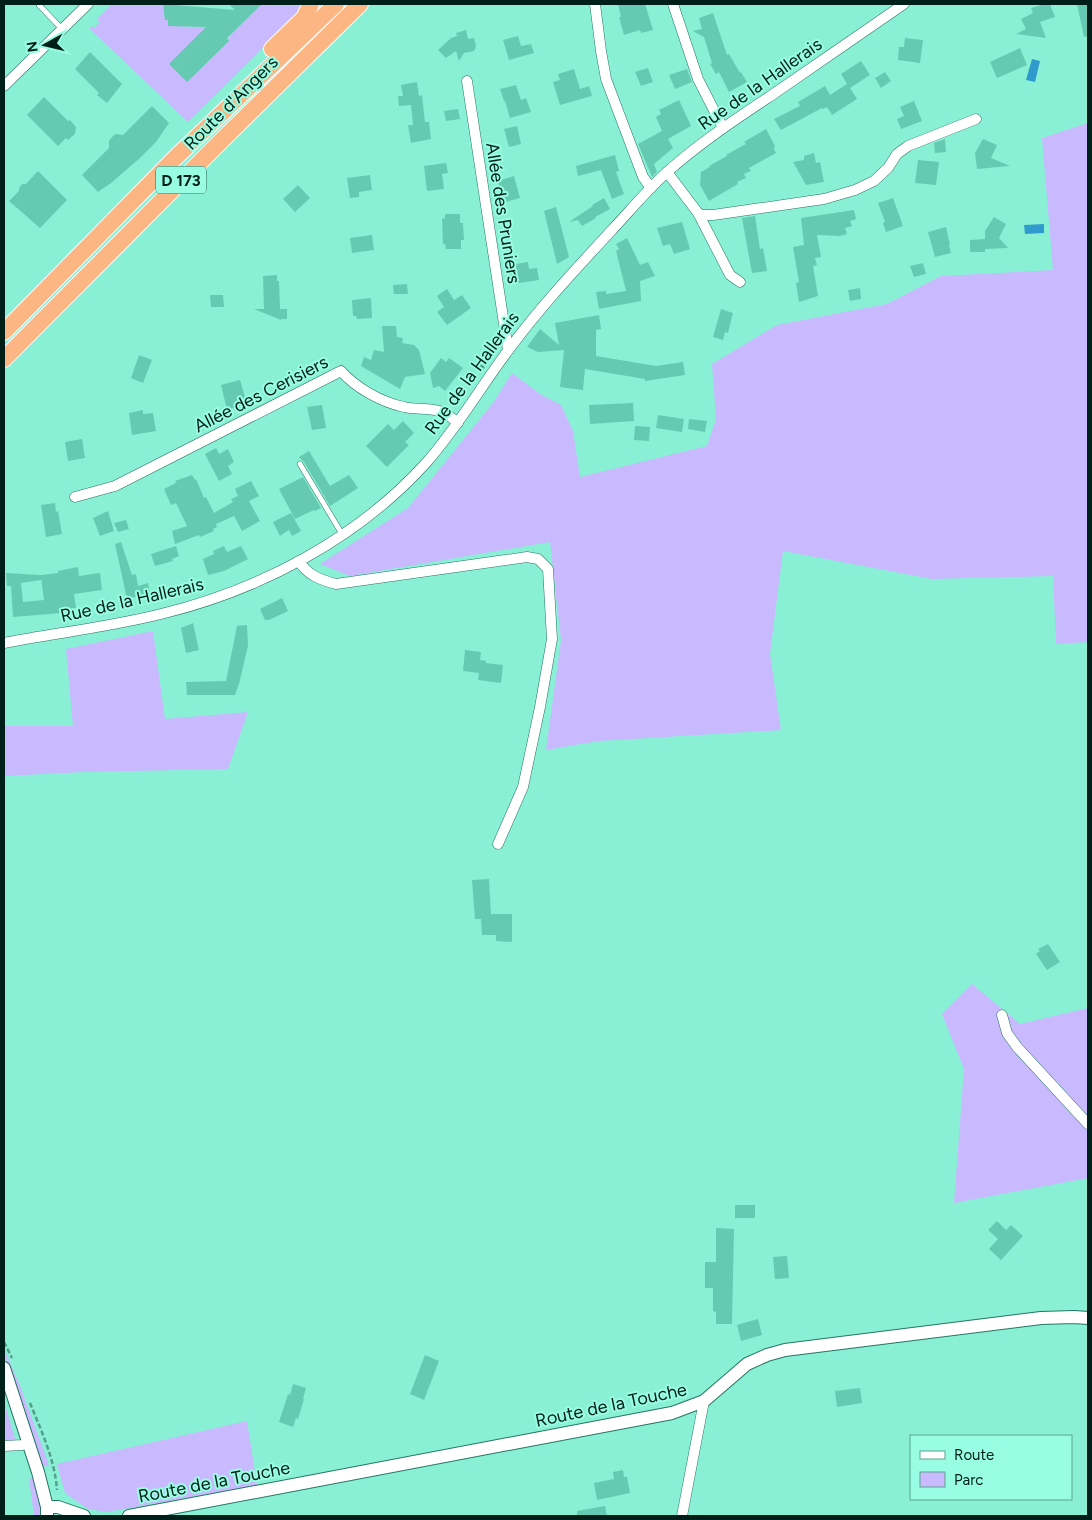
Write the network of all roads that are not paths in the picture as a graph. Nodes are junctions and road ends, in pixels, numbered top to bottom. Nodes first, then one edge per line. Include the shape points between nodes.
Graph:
1 (88, 4) edge
2 (311, 4) edge
3 (336, 4) edge
4 (360, 4) edge
5 (595, 4) edge
6 (673, 4) edge
7 (904, 4) edge
8 (40, 5) dead end
9 (62, 30) junction
10 (6, 80) edge
11 (467, 81) dead end
12 (976, 119) dead end
13 (723, 128) junction
14 (175, 158) junction
15 (667, 172) junction
16 (651, 188) junction
17 (698, 213) junction
18 (740, 282) dead end
19 (4, 332) edge
20 (508, 350) junction
21 (4, 359) edge
22 (458, 423) junction
23 (300, 464) dead end
24 (75, 497) dead end
25 (342, 534) junction
26 (299, 561) junction
27 (4, 643) edge
28 (498, 844) dead end
29 (1002, 1015) dead end
30 (1088, 1124) edge
31 (1088, 1318) edge
32 (4, 1368) edge
33 (704, 1401) junction
34 (29, 1443) junction
35 (4, 1446) edge
36 (47, 1512) edge
37 (84, 1516) edge
38 (129, 1516) edge
39 (682, 1516) edge

1 - 9 street
2 - 14 highway via 304,18 201,120
3 - 14 highway, Route d'Angers / D 173
4 - 21 highway, Route d'Angers / D 173
5 - 16 street via 606,79 643,177
6 - 13 street via 698,79
7 - 13 street, Rue de la Hallerais
8 - 9 lane
9 - 10 street
11 - 20 street, Allée des Pruniers
12 - 17 street via 908,146 874,181 855,190 824,199 713,215
13 - 15 street, Rue de la Hallerais
14 - 19 highway, Route d'Angers / D 173
15 - 16 street, Rue de la Hallerais
15 - 17 street
16 - 20 street, Rue de la Hallerais via 567,278
17 - 18 street via 730,274
20 - 22 street, Rue de la Hallerais
22 - 24 street, Allée des Cerisiers via 440,411 406,408 383,399 360,388 341,371 115,486
22 - 25 street, Rue de la Hallerais via 425,464 393,496
23 - 25 lane
25 - 26 street, Rue de la Hallerais
26 - 27 street, Rue de la Hallerais via 247,586 183,608
26 - 28 street via 302,568 318,579 336,584 527,557 538,558 548,569 552,638 540,706 523,787
29 - 30 street via 1007,1033 1017,1047
31 - 33 street, Route de la Touche via 1041,1318 785,1350 747,1364
32 - 34 street
33 - 38 street, Route de la Touche via 672,1413
33 - 39 street
34 - 35 street
34 - 36 street
36 - 37 street via 58,1507

